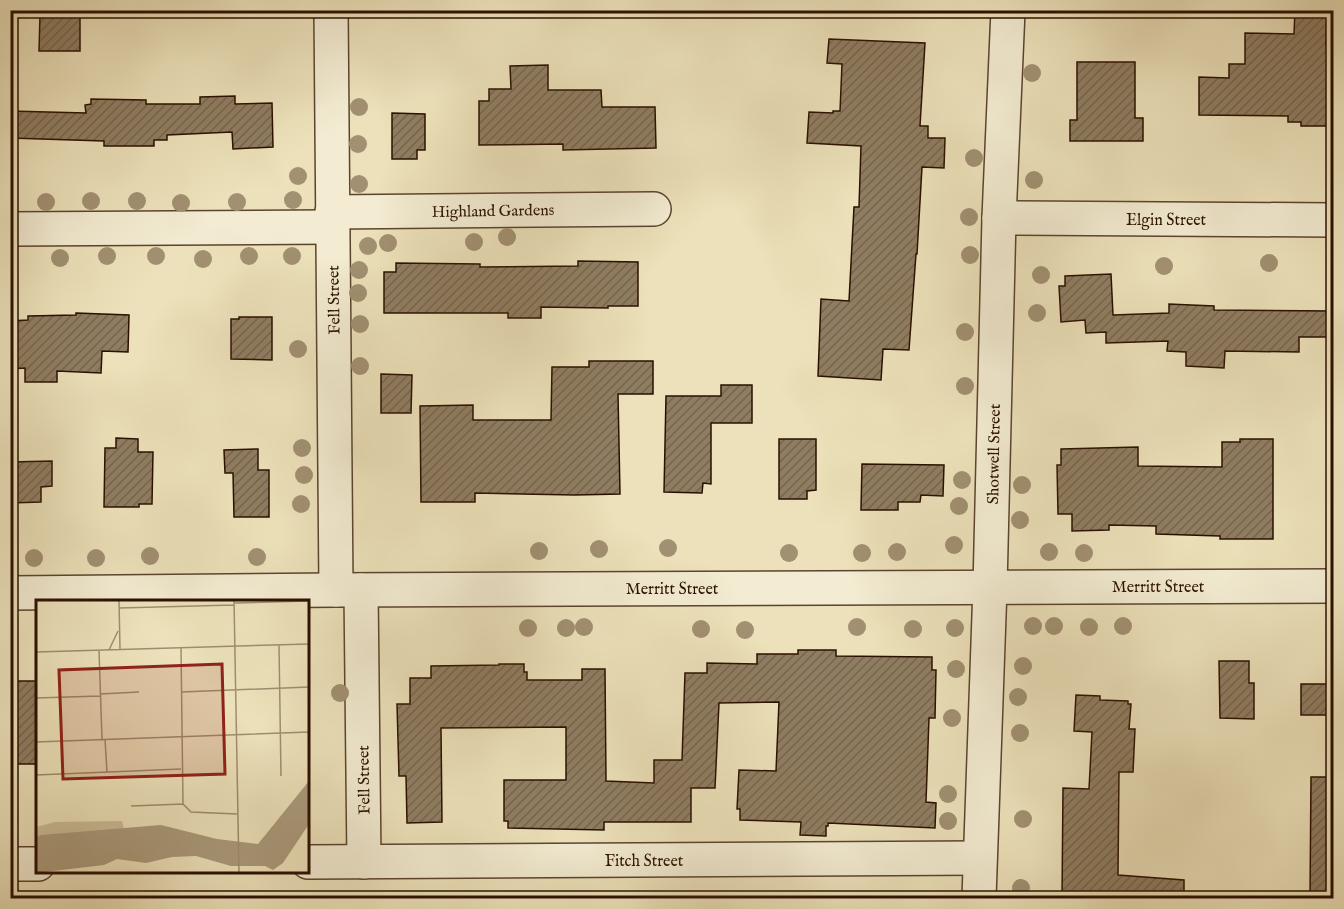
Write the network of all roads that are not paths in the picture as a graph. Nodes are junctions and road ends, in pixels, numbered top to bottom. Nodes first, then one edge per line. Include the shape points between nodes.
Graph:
1 (331, 10) edge
2 (1008, 10) edge
3 (654, 209) dead end
4 (999, 218) junction
5 (332, 219) junction
6 (1334, 220) edge
7 (10, 229) edge
8 (1334, 586) edge
9 (990, 587) junction
10 (349, 590) junction
11 (10, 593) edge
12 (980, 858) junction
13 (309, 862) edge
14 (364, 862) junction
15 (10, 864) edge
16 (36, 864) edge
17 (979, 898) edge

1 - 5 street, Fell Street
2 - 4 street, Shotwell Street
3 - 5 street, Highland Gardens
4 - 6 street, Elgin Street
4 - 9 street, Shotwell Street
5 - 7 street, Highland Gardens
5 - 10 street, Fell Street
8 - 9 street, Merritt Street
9 - 10 street, Merritt Street
9 - 12 street, Shotwell Street
10 - 11 street, Merritt Street
10 - 14 street, Fell Street
12 - 14 street, Fitch Street
12 - 17 street, Shotwell Street
13 - 14 street, Fitch Street
15 - 16 street

